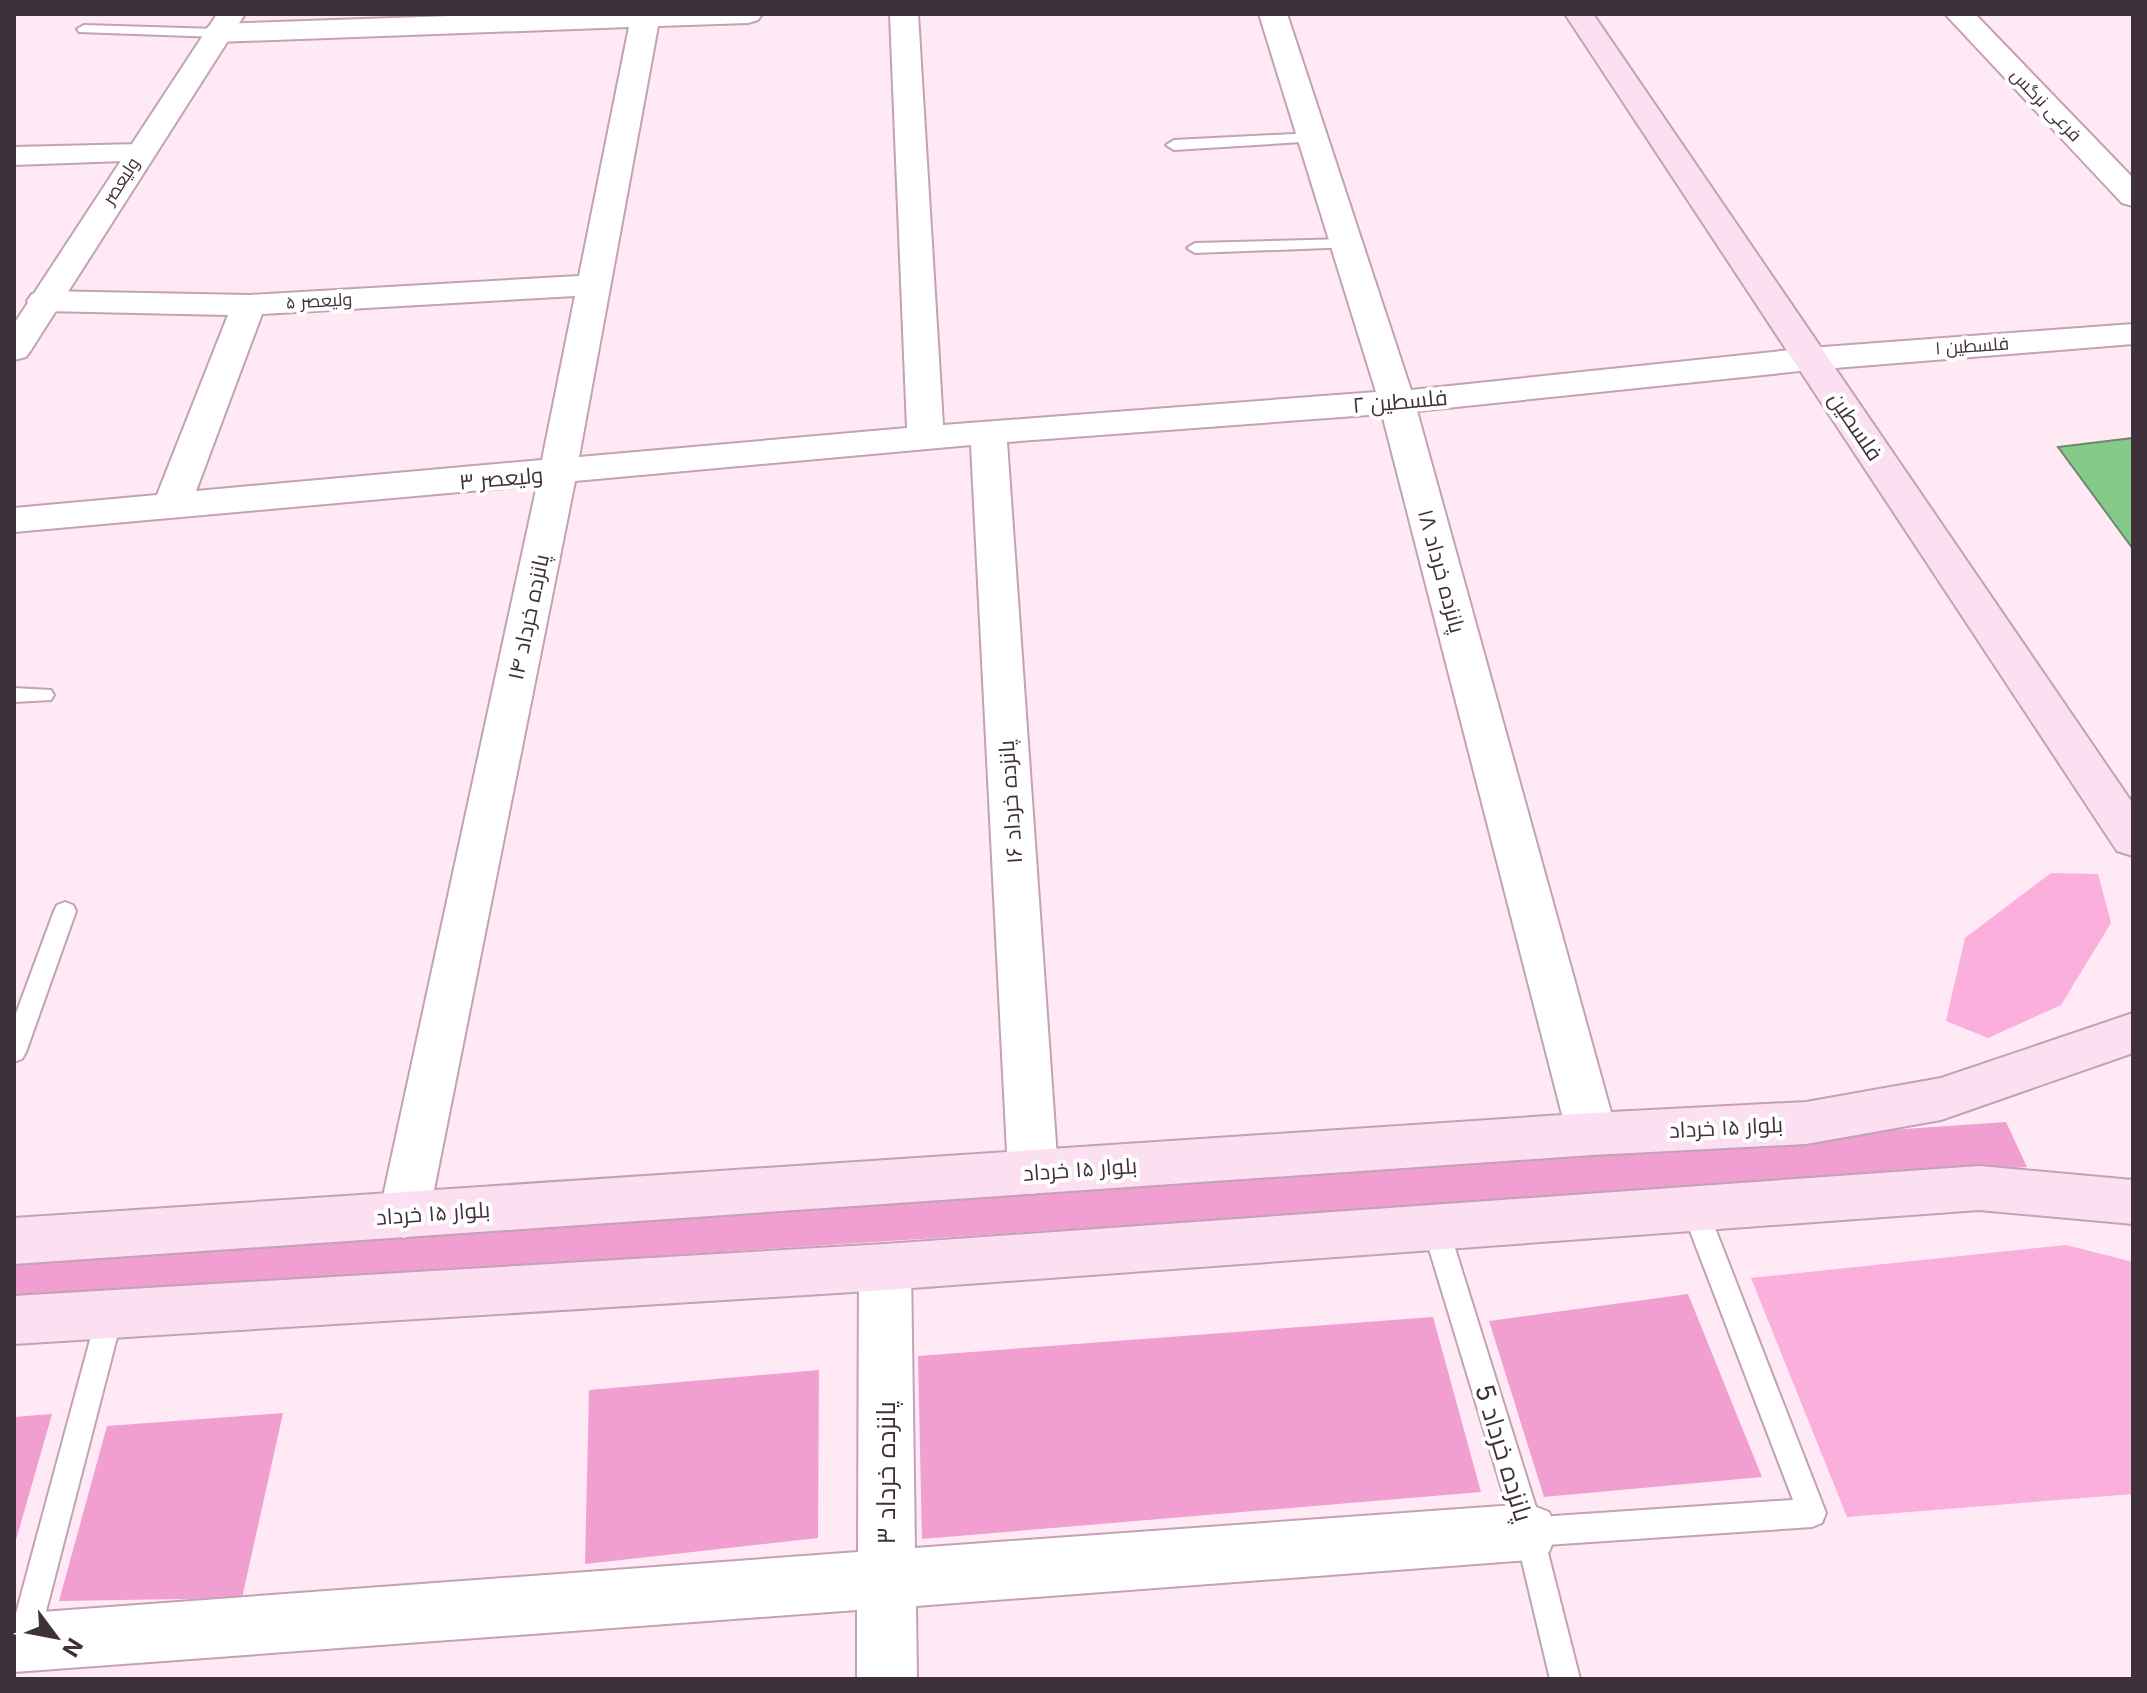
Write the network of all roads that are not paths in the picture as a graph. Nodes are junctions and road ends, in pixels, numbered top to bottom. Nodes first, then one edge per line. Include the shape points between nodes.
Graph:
1 (748, 14) edge
2 (904, 14) edge
3 (1273, 14) edge
4 (1579, 14) edge
5 (1959, 14) edge
6 (646, 16) edge
7 (224, 24) edge
8 (84, 29) dead end
9 (1313, 138) junction
10 (1174, 145) dead end
11 (139, 153) junction
12 (14, 156) edge
13 (2133, 196) edge
14 (1346, 244) junction
15 (1195, 248) dead end
16 (594, 285) junction
17 (44, 301) junction
18 (249, 305) junction
19 (2133, 334) edge
20 (14, 350) edge
21 (1810, 359) junction
22 (1397, 402) junction
23 (988, 432) junction
24 (926, 437) junction
25 (558, 473) junction
26 (171, 507) junction
27 (14, 520) edge
28 (14, 695) edge
29 (44, 695) dead end
30 (2133, 839) edge
31 (65, 911) dead end
32 (2133, 1033) edge
33 (14, 1052) edge
34 (1592, 1134) junction
35 (1033, 1172) junction
36 (2133, 1202) edge
37 (1695, 1210) junction
38 (404, 1215) junction
39 (1436, 1229) junction
40 (14, 1241) edge
41 (885, 1267) junction
42 (110, 1314) junction
43 (14, 1320) edge
44 (1529, 1532) junction
45 (886, 1578) junction
46 (19, 1642) edge
47 (887, 1679) edge
48 (1565, 1679) edge

1 - 6 street
2 - 24 street
3 - 9 street, پانزده خرداد ۱۸
4 - 21 main road, فلسطین
5 - 13 street, فرعی نرگس
6 - 7 street
6 - 16 street, پانزده خرداد ۱۴
7 - 8 lane
7 - 11 street, ولیعصر
9 - 10 lane
9 - 14 street, پانزده خرداد ۱۸
11 - 12 street
11 - 17 street, ولیعصر
14 - 15 lane
14 - 22 street, پانزده خرداد ۱۸
16 - 18 street, ولیعصر ۵
16 - 25 street, پانزده خرداد ۱۴
17 - 18 street, ولیعصر ۵
17 - 20 street, ولیعصر
18 - 26 street
19 - 21 street, فلسطین ۱
21 - 22 street, فلسطین ۲
21 - 30 main road, فلسطین
22 - 23 street, فلسطین ۲
22 - 34 street, پانزده خرداد ۱۸
23 - 24 street, ولیعصر ۳
23 - 35 street, پانزده خرداد ۱۶
24 - 25 street, ولیعصر ۳
25 - 26 street, ولیعصر ۳
25 - 38 street, پانزده خرداد ۱۴
26 - 27 street, ولیعصر ۳
28 - 29 lane
31 - 33 lane
32 - 34 main road, بلوار ۱۵ خرداد via 1941,1099 1806,1123
34 - 35 main road, بلوار ۱۵ خرداد
35 - 38 main road, بلوار ۱۵ خرداد
36 - 37 main road via 1979,1188
37 - 39 main road
37 - 44 lane via 1812,1513
38 - 40 main road, بلوار ۱۵ خرداد
39 - 41 main road
39 - 44 lane, پانزده خرداد 5
41 - 42 main road
41 - 45 street, پانزده خرداد ۳
42 - 43 main road
42 - 46 lane
44 - 45 street
44 - 48 lane, پانزده خرداد 5
45 - 46 street
45 - 47 street, پانزده خرداد ۳

